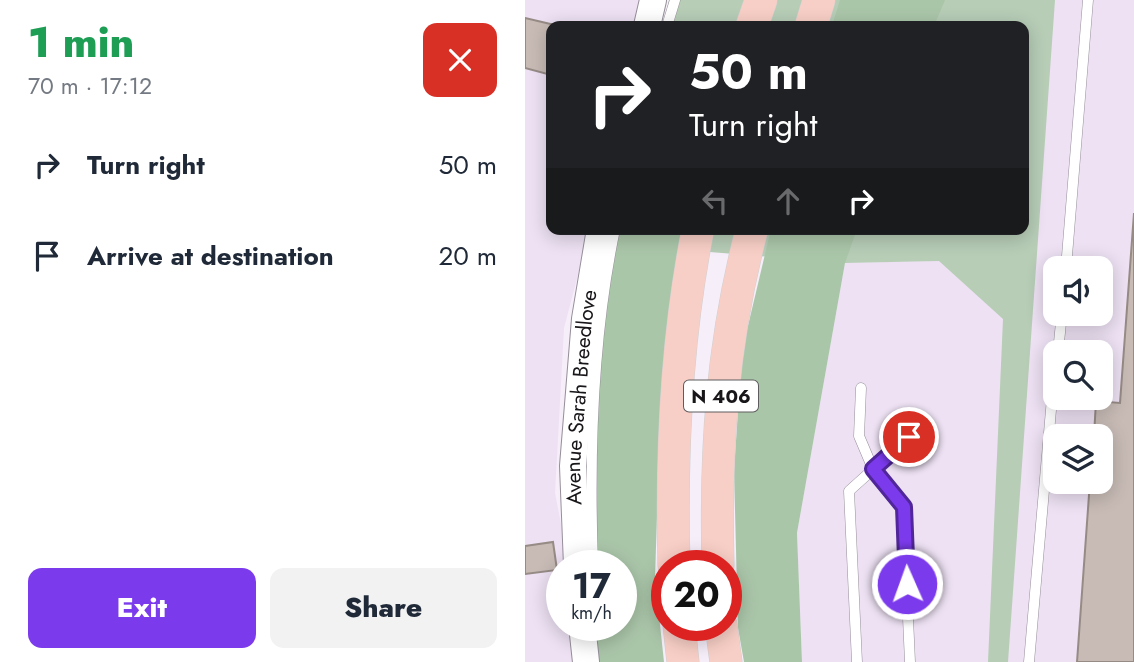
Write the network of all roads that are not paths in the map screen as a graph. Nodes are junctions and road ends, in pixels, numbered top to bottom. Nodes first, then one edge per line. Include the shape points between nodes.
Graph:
1 (653, 0) edge
2 (674, 0) edge
3 (761, 0) edge
4 (819, 0) edge
5 (1088, 0) edge
6 (648, 21) edge
7 (668, 21) edge
8 (755, 21) edge
9 (813, 21) edge
10 (599, 235) edge
11 (614, 235) edge
12 (697, 235) edge
13 (750, 235) edge
14 (1067, 256) edge
15 (861, 388) dead end
16 (1051, 410) edge
17 (909, 437) dead end
18 (873, 469) junction
19 (576, 550) edge
20 (593, 550) edge
21 (674, 550) edge
22 (718, 550) edge
23 (588, 641) edge
24 (592, 641) edge
25 (680, 641) edge
26 (723, 641) edge
27 (586, 662) edge
28 (598, 662) edge
29 (683, 662) edge
30 (726, 662) edge
31 (857, 662) edge
32 (910, 662) edge
33 (1029, 662) edge

1 - 6 main road
2 - 7 lane
3 - 8 highway
4 - 9 highway
5 - 14 lane
10 - 19 main road, Avenue Sarah Breedlove via 585,318 573,466
11 - 20 lane via 598,350
12 - 21 highway, N 406 via 683,330 672,485
13 - 22 highway, N 406 via 721,386
15 - 18 lane via 859,436
16 - 33 lane
17 - 18 lane
18 - 31 lane via 849,491
18 - 32 lane via 904,507
23 - 27 main road
24 - 28 lane
25 - 29 highway
26 - 30 highway

